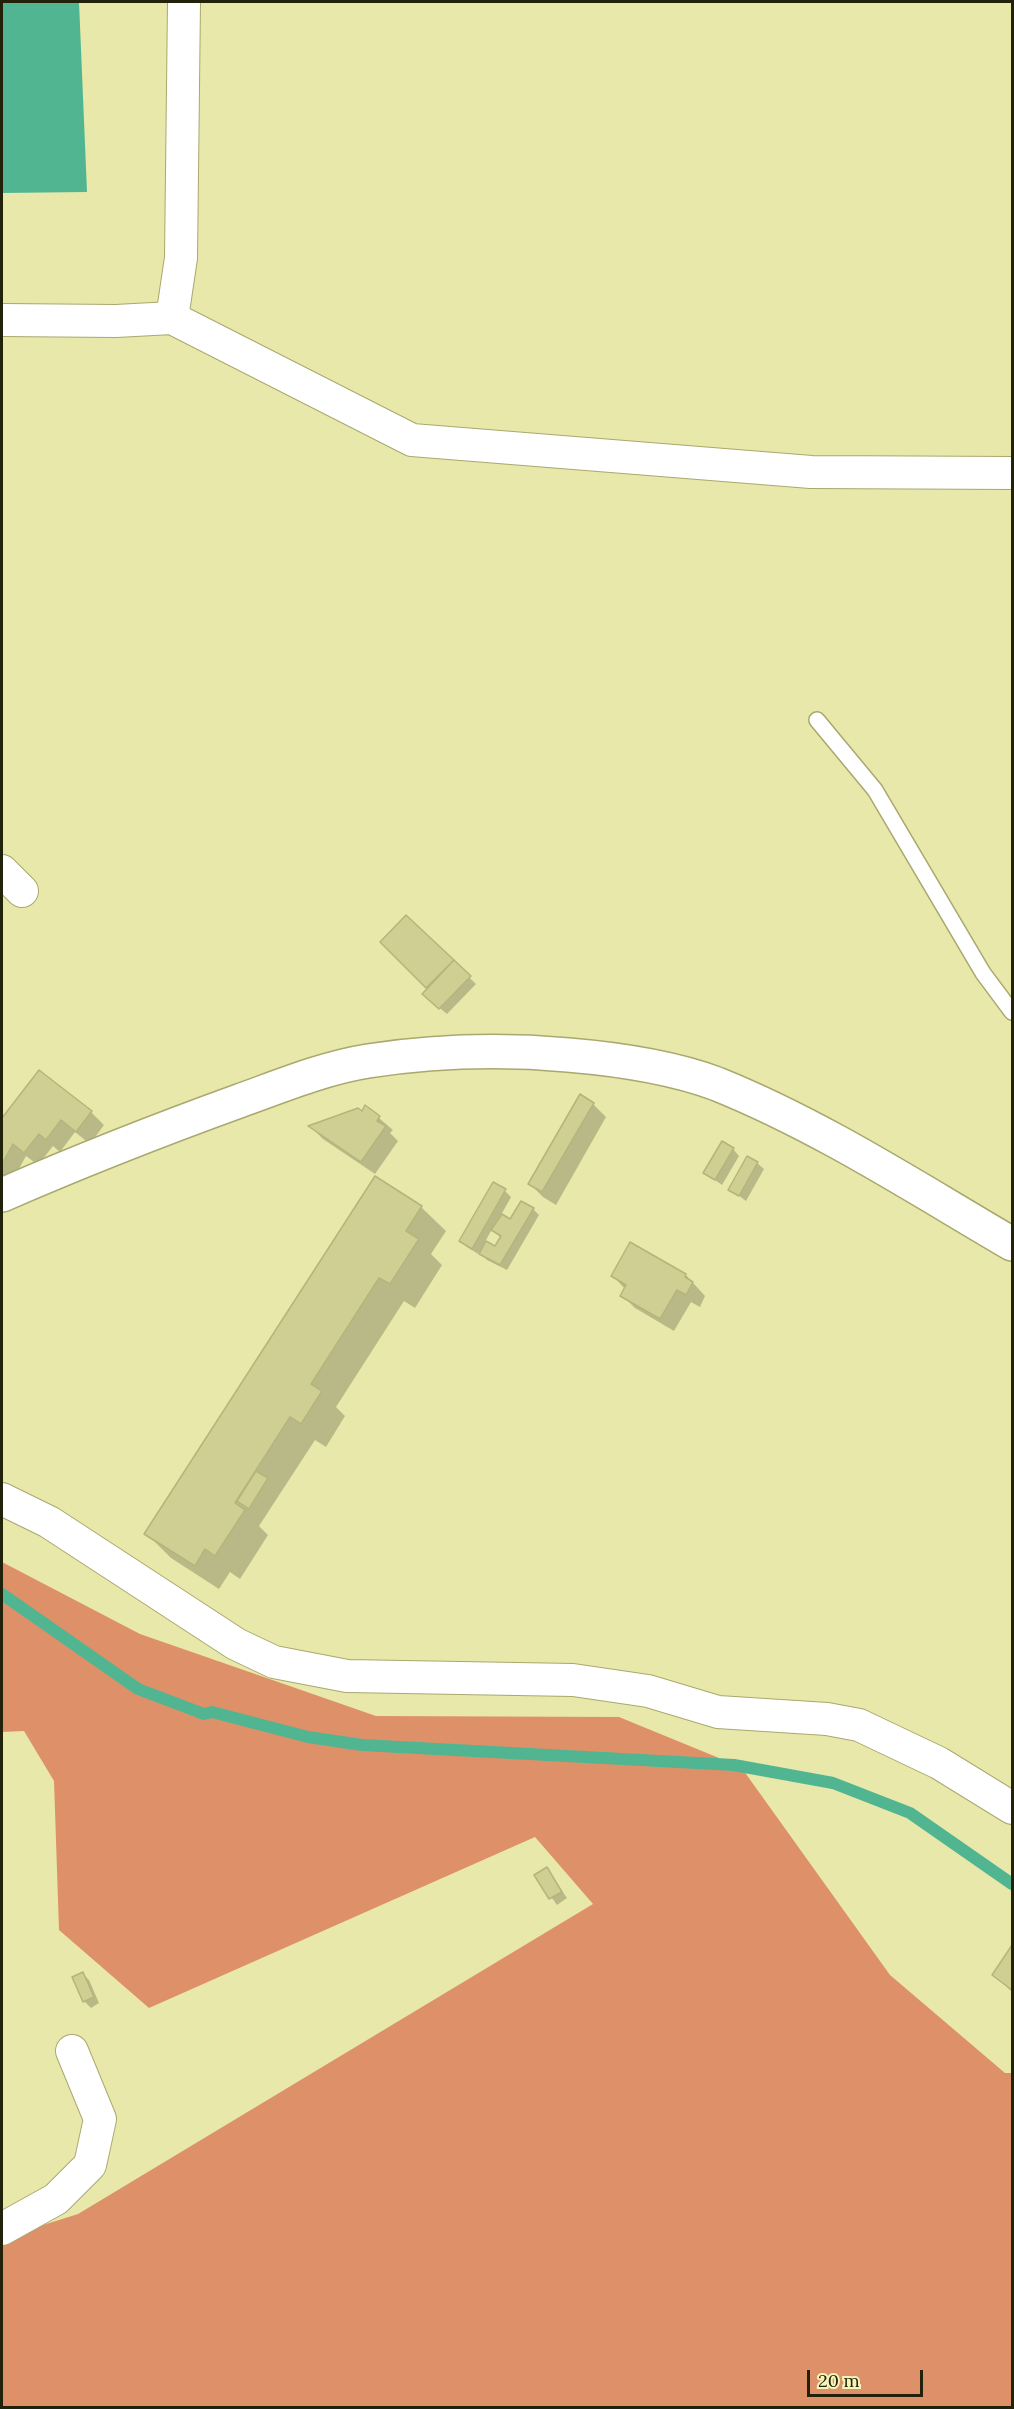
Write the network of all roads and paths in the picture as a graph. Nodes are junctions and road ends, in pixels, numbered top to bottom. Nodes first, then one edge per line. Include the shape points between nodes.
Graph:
1 (184, 2) edge
2 (171, 318) junction
3 (2, 320) edge
4 (1012, 473) edge
5 (817, 720) dead end
6 (1012, 1012) edge
7 (2, 1195) edge
8 (1012, 1244) edge
9 (2, 1499) edge
10 (1012, 1808) edge
11 (72, 2050) dead end
12 (2, 2229) edge

1 - 2 street via 181,258
2 - 3 street
2 - 4 street via 412,440 811,472
5 - 6 lane via 875,790 983,972
7 - 8 street via 302,1078 366,1062 456,1052 530,1052 601,1057 714,1083 863,1156
9 - 10 street via 49,1522 236,1644 274,1662 346,1676 573,1680 648,1690 718,1712 827,1719 859,1725 939,1763
11 - 12 street via 100,2119 90,2165 56,2199

